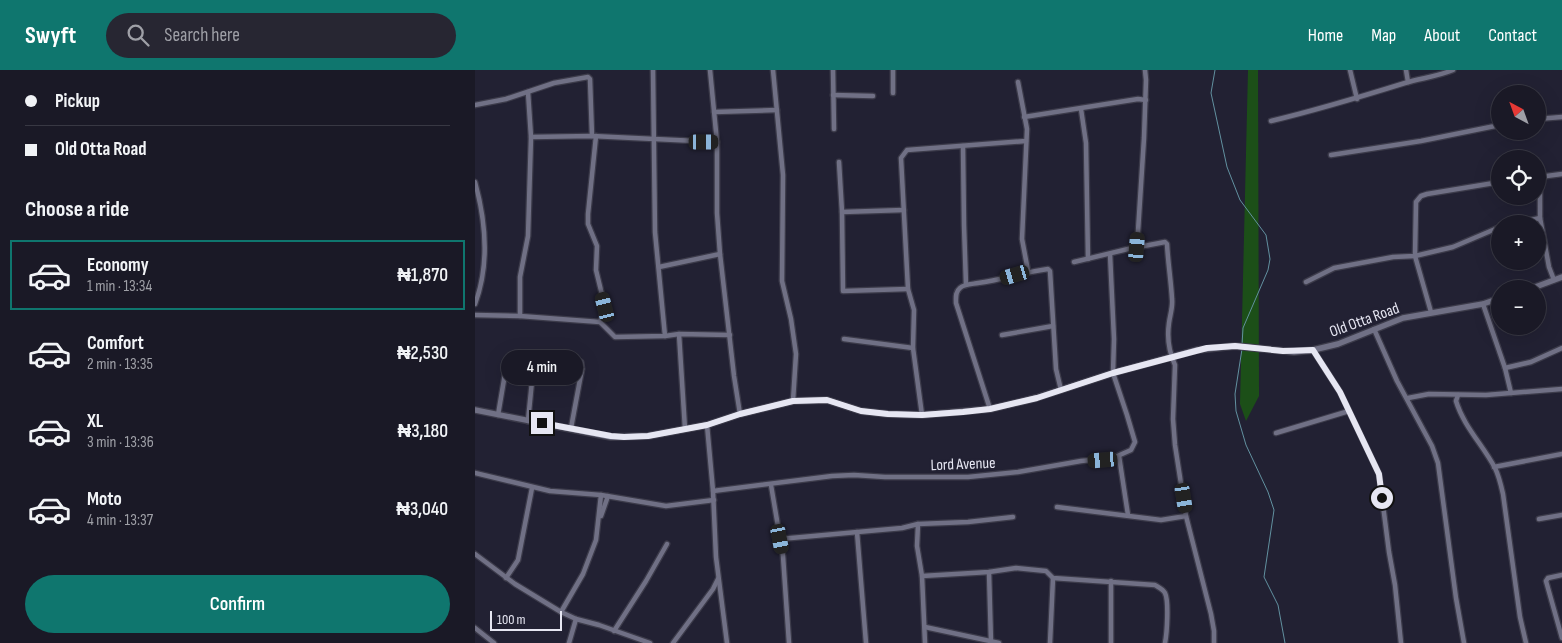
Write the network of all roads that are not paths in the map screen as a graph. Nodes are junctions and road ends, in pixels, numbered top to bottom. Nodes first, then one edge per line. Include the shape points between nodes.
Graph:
1 (653, 70) edge
2 (710, 70) edge
3 (773, 70) edge
4 (833, 70) edge
5 (893, 70) edge
6 (1145, 70) edge
7 (1349, 70) edge
8 (1406, 70) edge
9 (1436, 70) edge
10 (1453, 70) edge
11 (1436, 77) junction
12 (1018, 82) dead end
13 (1407, 82) junction
14 (527, 92) junction
15 (893, 93) dead end
16 (833, 95) junction
17 (873, 96) dead end
18 (1357, 99) junction
19 (1145, 100) junction
20 (475, 105) edge
21 (1081, 109) junction
22 (777, 110) junction
23 (714, 112) junction
24 (1024, 117) junction
25 (1562, 117) edge
26 (1546, 118) edge
27 (1271, 121) dead end
28 (1491, 127) edge
29 (834, 129) dead end
30 (594, 136) junction
31 (531, 137) junction
32 (654, 138) junction
33 (1026, 141) junction
34 (717, 142) junction
35 (963, 146) junction
36 (1331, 155) dead end
37 (839, 162) dead end
38 (1562, 174) edge
39 (1546, 176) edge
40 (475, 182) edge
41 (1491, 183) edge
42 (903, 210) junction
43 (842, 212) junction
44 (1491, 231) edge
45 (1137, 247) junction
46 (1546, 251) edge
47 (720, 254) junction
48 (1109, 254) junction
49 (1415, 256) junction
50 (1088, 259) junction
51 (1074, 262) dead end
52 (659, 267) junction
53 (1029, 272) junction
54 (1562, 277) edge
55 (1554, 280) junction
56 (1306, 282) dead end
57 (1546, 283) edge
58 (966, 285) junction
59 (908, 289) junction
60 (1491, 301) edge
61 (475, 304) edge
62 (1483, 304) junction
63 (1431, 312) junction
64 (475, 315) edge
65 (520, 316) junction
66 (600, 322) junction
67 (1053, 326) junction
68 (1375, 329) junction
69 (679, 334) junction
70 (1002, 334) dead end
71 (729, 335) junction
72 (665, 336) junction
73 (844, 339) dead end
74 (913, 348) junction
75 (1562, 348) edge
76 (1313, 350) junction
77 (1171, 357) junction
78 (507, 362) dead end
79 (1505, 368) junction
80 (1113, 373) junction
81 (1562, 388) edge
82 (1061, 390) junction
83 (1511, 393) junction
84 (1457, 395) junction
85 (1408, 398) junction
86 (793, 401) junction
87 (990, 409) junction
88 (475, 410) edge
89 (1349, 410) junction
90 (498, 414) junction
91 (740, 414) junction
92 (922, 415) junction
93 (528, 421) junction
94 (707, 425) junction
95 (571, 428) junction
96 (685, 429) junction
97 (1277, 433) dead end
98 (1562, 454) edge
99 (1119, 456) junction
100 (1494, 467) junction
101 (475, 473) edge
102 (771, 485) junction
103 (532, 488) junction
104 (713, 491) junction
105 (601, 495) junction
106 (608, 496) junction
107 (714, 500) junction
108 (1057, 507) dead end
109 (1129, 515) junction
110 (1562, 515) edge
111 (1186, 516) junction
112 (1013, 517) dead end
113 (1539, 519) dead end
114 (599, 522) junction
115 (918, 524) junction
116 (857, 532) junction
117 (780, 539) junction
118 (667, 544) dead end
119 (475, 554) edge
120 (989, 572) junction
121 (1562, 575) edge
122 (922, 576) junction
123 (719, 577) junction
124 (506, 578) junction
125 (1053, 578) junction
126 (1111, 581) junction
127 (561, 612) junction
128 (575, 619) junction
129 (925, 627) junction
130 (475, 628) edge
131 (614, 631) junction
132 (1562, 638) edge
133 (991, 642) edge
134 (494, 643) edge
135 (569, 643) edge
136 (650, 643) edge
137 (673, 643) edge
138 (727, 643) edge
139 (789, 643) edge
140 (866, 643) edge
141 (925, 643) edge
142 (999, 643) edge
143 (1050, 643) edge
144 (1111, 643) edge
145 (1165, 643) edge
146 (1214, 643) edge
147 (1401, 643) edge
148 (1464, 643) edge
149 (1526, 643) edge

1 - 32 street
2 - 23 street
3 - 22 street
4 - 16 street
5 - 15 street
6 - 19 street
7 - 18 street
8 - 13 street
9 - 11 street
10 - 11 street
11 - 13 street
12 - 24 street
13 - 18 street
14 - 20 street
14 - 30 street via 588,77
14 - 31 street
16 - 17 street
16 - 29 street
18 - 27 street
19 - 21 street
19 - 45 street
21 - 24 street
21 - 50 street via 1086,143
22 - 23 street
22 - 86 street via 783,175 782,280 796,354
23 - 34 street
24 - 33 street
25 - 26 street
28 - 36 street
30 - 31 street
30 - 32 street
30 - 66 street via 588,224 597,246 595,270 605,307
31 - 65 street via 528,236 520,277
32 - 34 street
32 - 52 street via 655,232
33 - 35 street
33 - 53 street via 1022,239
34 - 47 street
35 - 42 street via 907,150 901,158
35 - 58 street
37 - 43 street
38 - 39 street
40 - 61 street via 482,209 485,253
41 - 49 street via 1421,196 1416,202
42 - 43 street
42 - 59 street
43 - 59 street via 843,291
44 - 49 street via 1453,247
45 - 48 street
45 - 77 street via 1167,244 1173,301 1168,338
46 - 55 street
47 - 52 street
47 - 71 street
48 - 50 street
48 - 80 street
49 - 56 street via 1334,268
49 - 63 street
50 - 51 street
52 - 72 street
53 - 58 street
53 - 67 street via 1050,270
54 - 55 street
55 - 57 street
58 - 87 street via 956,294 956,303
59 - 74 street via 914,310
60 - 62 street, Old Otta Road
62 - 63 street, Old Otta Road
62 - 79 street
63 - 68 street, Old Otta Road
64 - 65 street
65 - 66 street
66 - 72 street via 615,337
67 - 70 street
67 - 82 street
68 - 76 street, Old Otta Road
68 - 85 street
69 - 71 street
69 - 72 street
69 - 96 street
71 - 91 street
73 - 74 street
74 - 92 street
75 - 79 street via 1531,362
76 - 77 street, Old Otta Road via 1294,352 1227,346
76 - 89 street
77 - 80 street, Old Otta Road
77 - 111 street via 1175,365 1175,445
78 - 90 street
79 - 83 street
80 - 82 street, Old Otta Road
80 - 99 street via 1135,442 1131,450
81 - 83 street
82 - 87 street, Old Otta Road
83 - 84 street
84 - 85 street via 1429,394
84 - 100 street via 1456,401 1468,429
85 - 148 street via 1438,463
86 - 91 street, Old Otta Road
86 - 92 street, Old Otta Road via 827,400 861,411
87 - 92 street, Old Otta Road
88 - 90 street, Old Otta Road
89 - 97 street
89 - 147 street via 1380,478
90 - 93 street, Old Otta Road
91 - 94 street, Old Otta Road
93 - 95 street, Old Otta Road
93 - 95 street via 534,361 539,353 570,354 581,362 582,369
94 - 96 street, Old Otta Road
94 - 104 street
95 - 96 street, Old Otta Road via 624,437
98 - 100 street
99 - 102 street, Lord Avenue via 968,477 854,475 808,478
99 - 109 street
100 - 149 street via 1503,494
101 - 103 street
102 - 104 street, Lord Avenue
102 - 117 street
103 - 105 street
103 - 124 street via 518,560
104 - 107 street
105 - 106 street
105 - 114 street
106 - 107 street via 665,506
106 - 114 street
107 - 123 street
108 - 109 street
109 - 111 street via 1161,520
110 - 113 street
111 - 146 street via 1211,614
112 - 115 street
114 - 127 street via 583,574
115 - 116 street
115 - 122 street via 917,546
116 - 117 street
116 - 140 street
117 - 139 street
118 - 131 street
119 - 124 street
120 - 122 street
120 - 125 street via 1016,568 1046,570
120 - 133 street
121 - 132 street via 1546,580
122 - 129 street
123 - 137 street
123 - 138 street
124 - 127 street
125 - 126 street
125 - 143 street
126 - 144 street
126 - 145 street via 1155,585 1165,592
127 - 128 street
128 - 131 street
128 - 135 street
129 - 133 street
129 - 141 street
130 - 134 street
131 - 136 street
133 - 142 street

